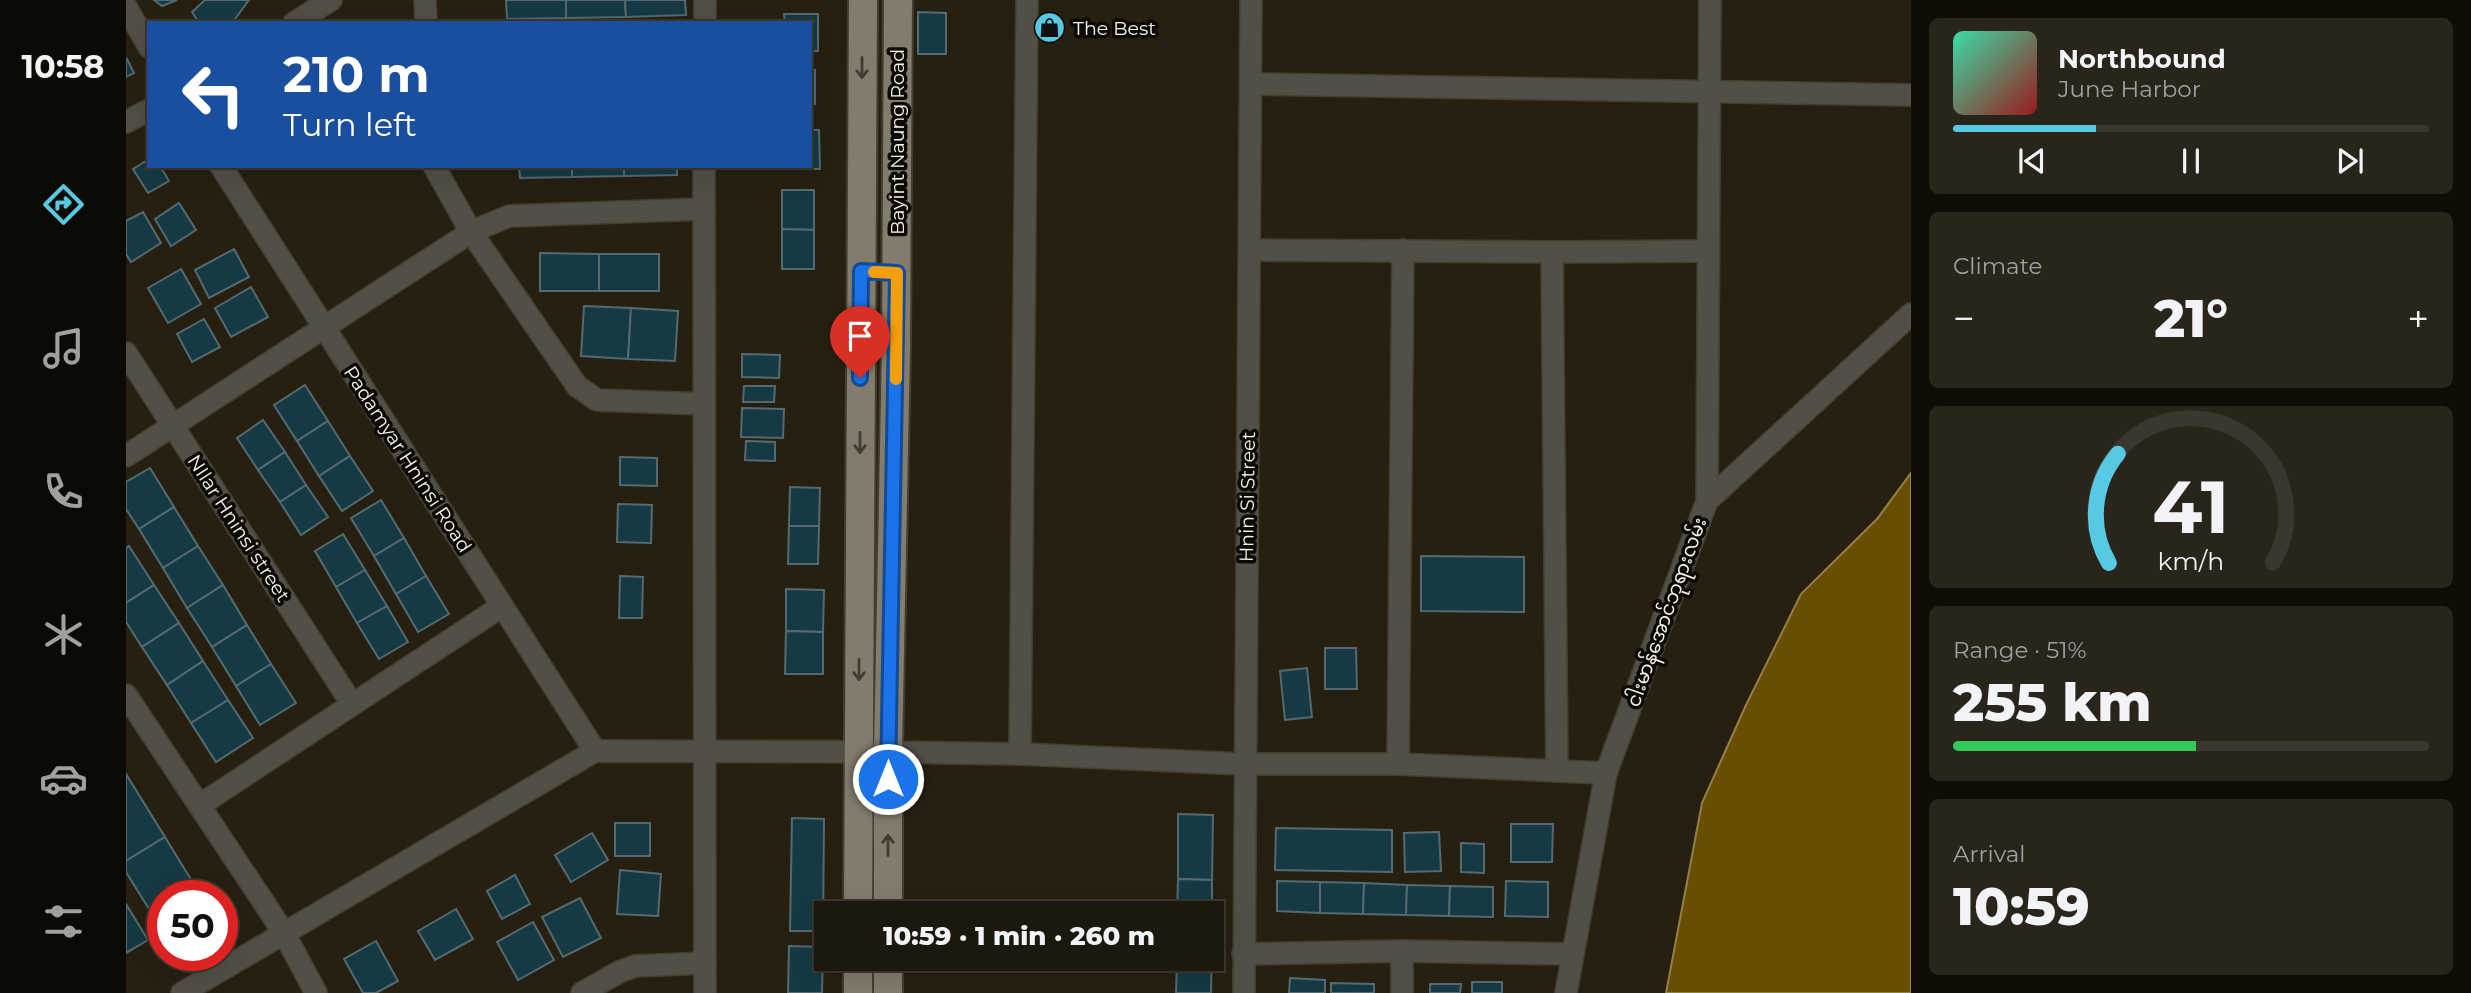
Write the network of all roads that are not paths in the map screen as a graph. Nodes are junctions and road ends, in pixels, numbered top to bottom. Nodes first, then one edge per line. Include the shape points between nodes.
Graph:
1 (331, 0) edge
2 (425, 0) edge
3 (705, 0) edge
4 (863, 0) edge
5 (898, 0) edge
6 (1027, 0) edge
7 (1251, 0) edge
8 (1710, 0) edge
9 (126, 7) edge
10 (297, 21) edge
11 (426, 21) edge
12 (705, 21) edge
13 (147, 44) edge
14 (1251, 84) junction
15 (1708, 91) junction
16 (1911, 95) edge
17 (147, 111) edge
18 (126, 122) edge
19 (222, 168) edge
20 (435, 168) edge
21 (704, 168) edge
22 (703, 209) junction
23 (471, 232) junction
24 (1250, 250) junction
25 (1404, 250) junction
26 (1707, 251) junction
27 (1552, 252) junction
28 (861, 271) junction
29 (897, 273) junction
30 (1911, 314) edge
31 (324, 327) junction
32 (126, 353) edge
33 (704, 404) junction
34 (173, 425) junction
35 (126, 456) edge
36 (1707, 501) junction
37 (502, 606) junction
38 (126, 695) edge
39 (352, 704) junction
40 (706, 750) junction
41 (595, 751) junction
42 (858, 752) junction
43 (888, 752) junction
44 (1020, 754) junction
45 (1244, 764) junction
46 (1398, 764) junction
47 (1557, 771) junction
48 (1606, 773) junction
49 (200, 805) junction
50 (858, 901) edge
51 (888, 901) edge
52 (284, 933) junction
53 (1402, 951) junction
54 (1243, 954) junction
55 (1572, 954) junction
56 (705, 963) junction
57 (858, 971) edge
58 (888, 971) edge
59 (182, 993) edge
60 (317, 993) edge
61 (582, 993) edge
62 (705, 993) edge
63 (858, 993) edge
64 (888, 993) edge
65 (1244, 993) edge
66 (1402, 993) edge
67 (1566, 993) edge

1 - 10 street
2 - 11 street
3 - 12 street
4 -> 28 main road, Bayint Naung Road
5 - 29 main road, Bayint Naung Road
6 - 44 street
7 - 14 street, Hnin Si Street
8 - 15 street
9 - 13 street
14 - 15 street
14 - 24 street, Hnin Si Street
15 - 16 street
15 - 26 street
17 - 18 street
19 - 31 street, Padamyar Hninsi Road
20 - 23 street
21 - 22 street
22 - 23 street via 509,216
22 - 33 street
23 - 31 street
23 - 33 street via 576,386 597,400
24 - 25 street
24 - 45 street, Hnin Si Street
25 - 27 street
25 - 46 street
26 - 27 street
26 - 36 street
27 - 47 street
28 - 29 main road
28 -> 42 main road, Bayint Naung Road
29 - 43 main road, Bayint Naung Road
30 - 36 street, ငါးမာန်အောင်ဘုရားလမ်း
31 - 34 street
31 - 37 street, Padamyar Hninsi Road
32 - 34 street, NIlar Hninsi street
33 - 40 street
34 - 35 street
34 - 39 street, NIlar Hninsi street
36 - 48 street, ငါးမာန်အောင်ဘုရားလမ်း
37 - 39 street
37 - 41 street, Padamyar Hninsi Road
38 - 49 street
39 - 49 street
40 - 41 street
40 - 42 street
40 - 56 street
41 - 52 street
42 - 43 street
42 - 50 main road, Bayint Naung Road
43 - 44 street
51 -> 43 main road, Bayint Naung Road
44 - 45 street
45 - 46 street
45 - 54 street, Hnin Si Street
46 - 47 street
47 - 48 street
48 - 55 street, ငါးမာန်အောင်ဘုရားလမ်း
49 - 52 street
52 - 59 street
52 - 60 street
53 - 54 street
53 - 55 street
53 - 66 street
54 - 65 street, Hnin Si Street
55 - 67 street, ငါးမာန်အောင်ဘုရားလမ်း
56 - 61 street via 635,966
56 - 62 street
57 - 63 main road
58 - 64 main road

